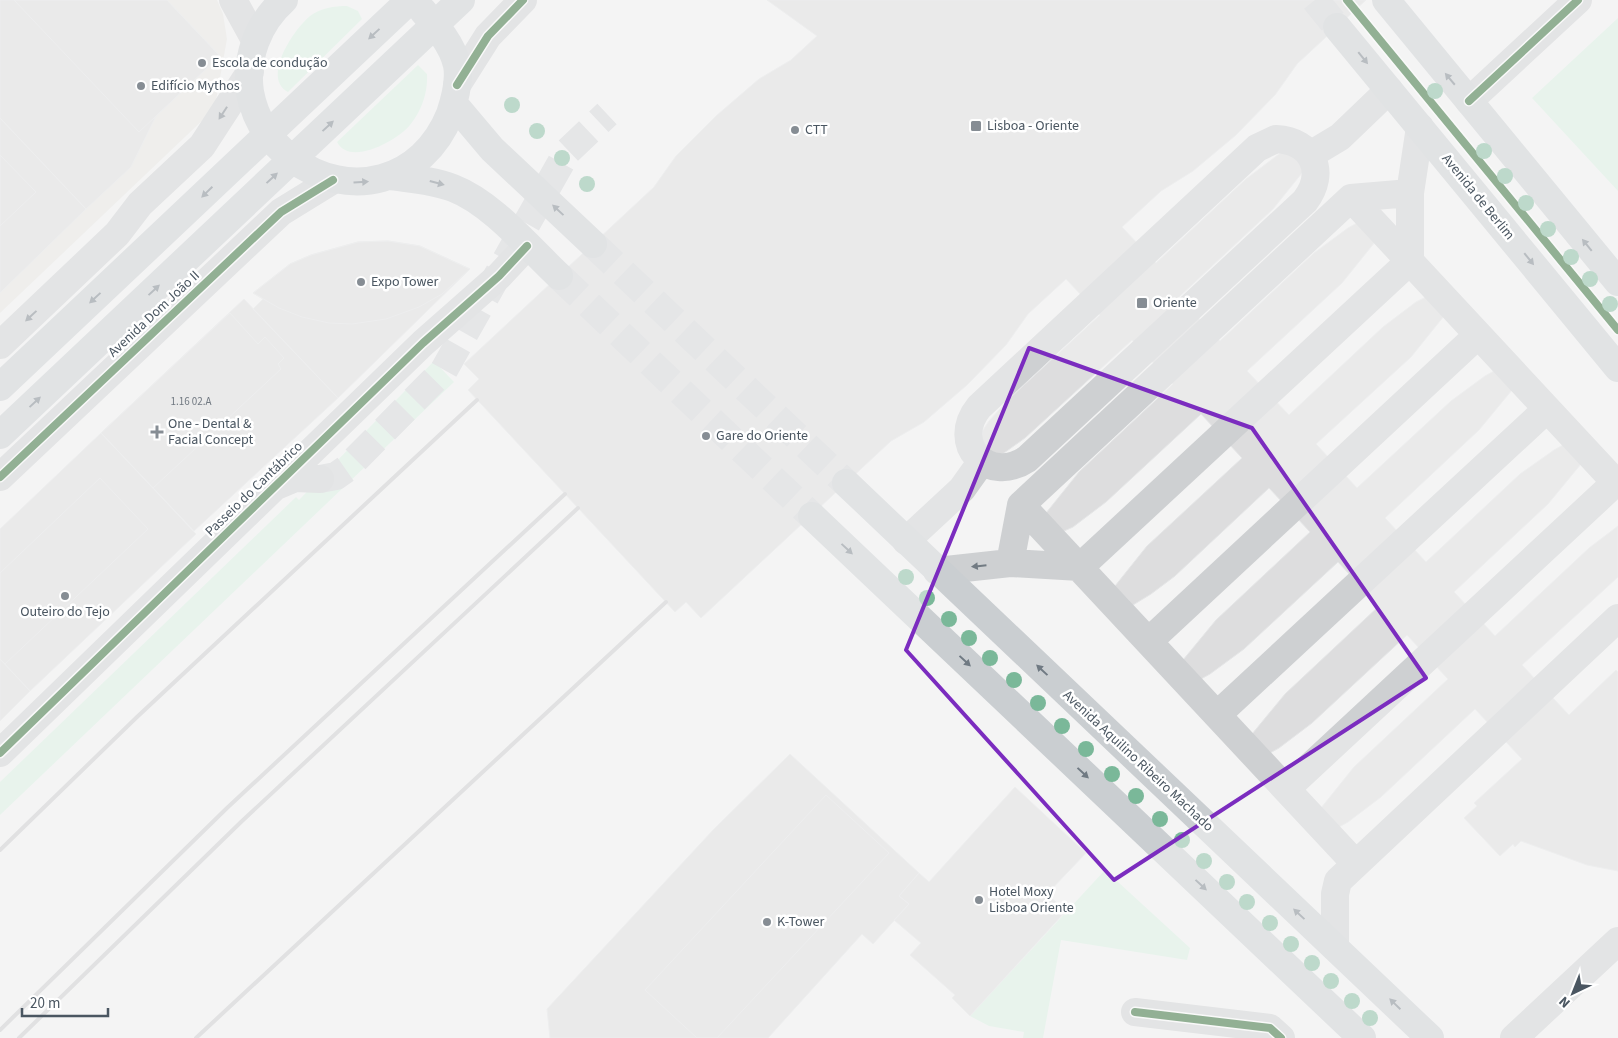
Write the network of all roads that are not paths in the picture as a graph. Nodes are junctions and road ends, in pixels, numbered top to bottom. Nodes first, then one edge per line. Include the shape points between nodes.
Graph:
1 (233, 0) edge
2 (284, 0) edge
3 (410, 0) edge
4 (461, 0) edge
5 (523, 0) edge
6 (1386, 0) edge
7 (1578, 0) edge
8 (435, 25) junction
9 (1337, 27) tunnel mouth
10 (255, 40) junction
11 (250, 72) junction
12 (1390, 90) junction
13 (455, 94) junction
14 (1469, 101) junction
15 (1420, 127) junction
16 (268, 135) junction
17 (1310, 155) junction
18 (292, 159) junction
19 (389, 176) junction
20 (332, 180) junction
21 (1410, 193) junction
22 (1351, 198) junction
23 (168, 228) junction
24 (117, 234) junction
25 (593, 244) tunnel mouth
26 (527, 246) junction
27 (1410, 261) junction
28 (1614, 268) edge
29 (559, 276) tunnel mouth
30 (1478, 335) junction
31 (0, 345) edge
32 (1618, 368) edge
33 (0, 387) edge
34 (1547, 408) junction
35 (0, 435) edge
36 (982, 460) junction
37 (0, 476) edge
38 (320, 479) tunnel mouth
39 (846, 483) tunnel mouth
40 (1617, 484) edge
41 (275, 487) junction
42 (1021, 505) junction
43 (812, 516) tunnel mouth
44 (906, 541) junction
45 (1010, 563) junction
46 (1080, 567) junction
47 (937, 571) junction
48 (1618, 618) edge
49 (1149, 641) junction
50 (1217, 715) junction
51 (0, 753) edge
52 (1286, 789) junction
53 (1355, 863) junction
54 (1618, 941) edge
55 (1335, 947) junction
56 (1134, 1012) dead end
57 (1281, 1038) edge
58 (1362, 1038) edge
59 (1430, 1038) edge
60 (1514, 1038) edge

1 - 10 street
2 - 10 main road via 265,21
3 - 8 main road
3 -> 16 main road
4 - 8 main road, Avenida Dom João II
5 - 13 street via 488,36
14 -> 6 main road
7 - 14 street
8 - 13 main road via 447,42 457,66
18 -> 8 main road, Avenida Dom João II
9 -> 12 main road, Avenida de Berlim
10 - 11 main road
11 - 16 main road via 253,107
11 -> 24 street via 202,146 140,204
12 - 15 main road, Avenida de Berlim
12 - 17 street via 1340,137
13 - 19 main road via 445,126 431,146 411,164
25 -> 13 main road via 492,148
28 -> 14 main road
15 - 21 street
15 -> 32 main road, Avenida de Berlim
16 - 18 main road
16 -> 23 main road
17 - 36 street via 1316,170 1315,182 1305,201 1023,462 1002,468
17 - 36 street via 1298,144 1287,140 1266,142 1169,230 979,407 972,416 968,437 971,448
18 - 20 main road via 310,172
35 -> 18 main road, Avenida Dom João II
20 -> 19 main road via 352,182
19 -> 26 main road via 432,181 455,189 486,207
20 - 37 street, Avenida Dom João II via 281,212
21 - 22 street
21 - 27 street
22 - 27 street
22 - 42 street
23 - 24 street
23 -> 33 main road
24 -> 31 street
26 - 29 main road
26 - 41 street, Passeio do Cantábrico
27 - 30 street
27 - 46 street
30 - 34 street
30 - 49 street
34 - 40 street
34 - 50 street
36 - 44 street via 962,489
38 - 41 street via 295,478
39 - 44 main road, Avenida Aquilino Ribeiro Machado
40 - 52 street
41 - 51 street, Passeio do Cantábrico
42 - 45 street
42 - 46 street
43 -> 58 main road
44 - 47 main road, Avenida Aquilino Ribeiro Machado
45 - 46 street
45 -> 47 street
46 - 49 street
55 -> 47 main road, Avenida Aquilino Ribeiro Machado
48 - 53 street
49 - 50 street
50 - 52 street
52 - 53 street
53 - 55 street via 1336,885
54 - 60 street
59 -> 55 main road, Avenida Aquilino Ribeiro Machado
56 - 57 street via 1270,1028

